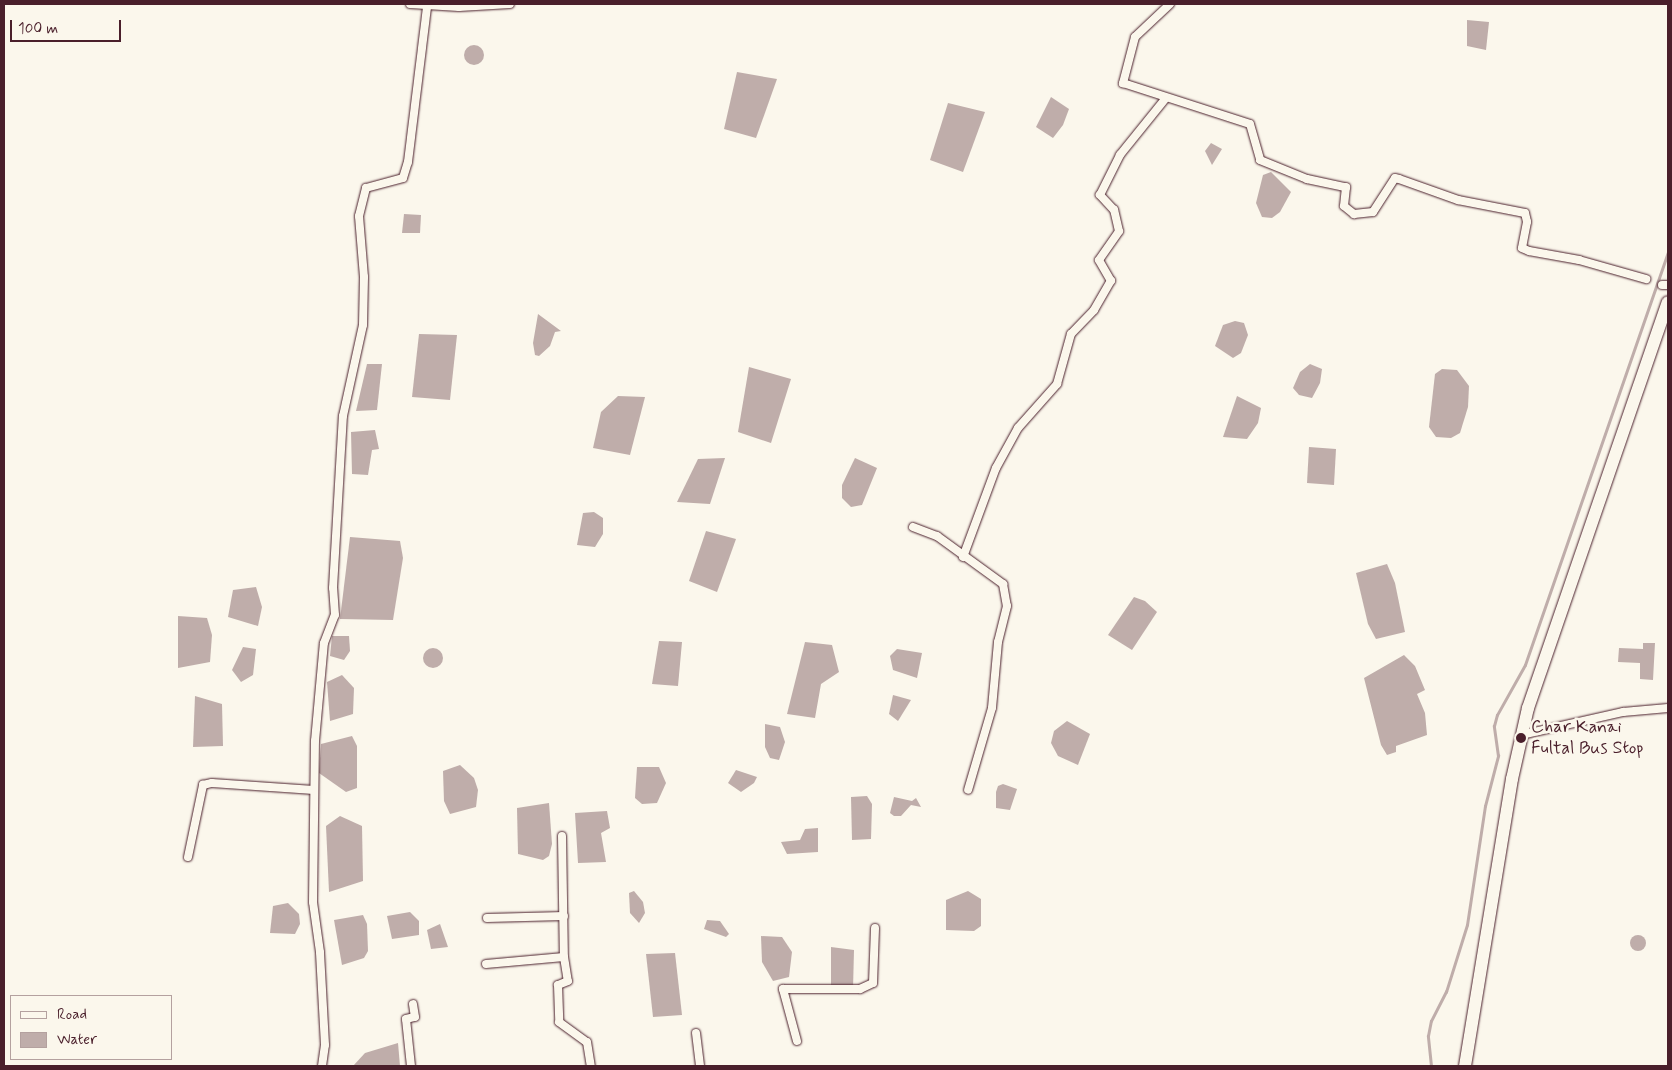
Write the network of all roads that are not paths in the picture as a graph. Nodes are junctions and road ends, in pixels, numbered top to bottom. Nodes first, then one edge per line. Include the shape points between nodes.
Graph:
1 (410, 4) edge
2 (510, 4) edge
3 (1170, 4) edge
4 (427, 7) junction
5 (1166, 98) junction
6 (1646, 279) dead end
7 (1668, 302) edge
8 (912, 527) dead end
9 (963, 557) junction
10 (1668, 708) edge
11 (1521, 735) junction
12 (314, 790) junction
13 (968, 790) dead end
14 (562, 836) dead end
15 (188, 857) dead end
16 (564, 916) junction
17 (487, 918) dead end
18 (875, 928) dead end
19 (564, 957) junction
20 (486, 964) dead end
21 (413, 1004) dead end
22 (696, 1033) dead end
23 (797, 1041) dead end
24 (322, 1066) edge
25 (412, 1066) edge
26 (591, 1066) edge
27 (700, 1066) edge
28 (1465, 1066) edge

1 - 4 street
2 - 4 street via 501,7
3 - 5 street via 1135,37 1122,79 1129,87
4 - 12 street via 408,162 403,178 366,188 359,216 364,277 363,325 343,416 332,588 334,615 324,643 317,700
5 - 6 street via 1250,124 1260,160 1307,179 1346,187 1344,206 1354,214 1373,212 1395,178 1458,200 1525,213 1527,222 1522,248 1529,251 1578,260
5 - 9 street via 1120,155 1100,195 1114,210 1119,231 1099,260 1111,281 1094,310 1071,334 1057,384 1018,428 996,468
7 - 11 highway
8 - 9 street via 937,536
9 - 13 street via 984,568 1003,584 1007,606 998,642 992,708
10 - 11 street via 1623,712
11 - 28 highway
12 - 15 street via 203,785
12 - 24 street via 313,902 320,952 325,1044
14 - 16 street
16 - 17 street
16 - 19 street
18 - 23 street via 873,983 860,989 783,989
19 - 20 street
19 - 26 street via 568,981 558,985 558,1022 587,1042
21 - 25 street via 415,1017 406,1018
22 - 27 street

